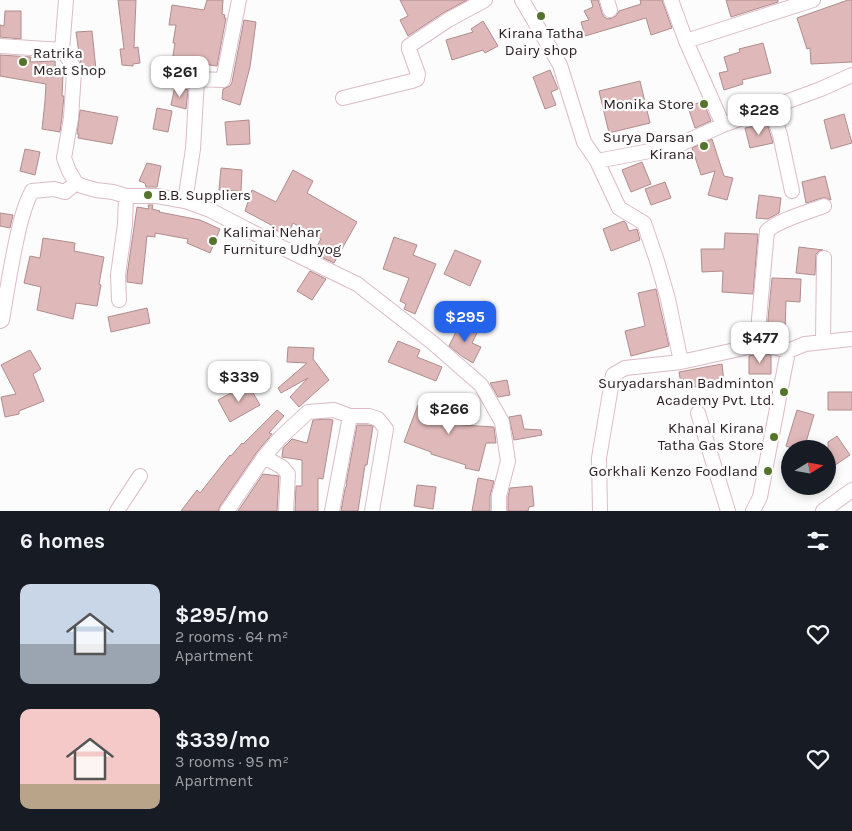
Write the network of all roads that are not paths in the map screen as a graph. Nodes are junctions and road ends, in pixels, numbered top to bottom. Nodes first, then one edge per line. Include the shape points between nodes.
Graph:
1 (66, 0) edge
2 (239, 0) edge
3 (485, 0) edge
4 (522, 0) edge
5 (671, 0) edge
6 (813, 0) edge
7 (686, 41) junction
8 (0, 46) edge
9 (62, 50) junction
10 (852, 75) edge
11 (343, 98) dead end
12 (771, 108) junction
13 (723, 125) junction
14 (597, 161) junction
15 (76, 183) junction
16 (792, 190) dead end
17 (126, 196) junction
18 (185, 201) junction
19 (824, 206) dead end
20 (824, 258) dead end
21 (119, 300) dead end
22 (0, 321) edge
23 (852, 339) edge
24 (823, 342) junction
25 (760, 344) junction
26 (788, 351) junction
27 (681, 362) junction
28 (698, 413) dead end
29 (350, 416) junction
30 (264, 457) junction
31 (140, 476) dead end
32 (852, 490) edge
33 (117, 511) edge
34 (227, 511) edge
35 (286, 511) edge
36 (332, 511) edge
37 (372, 511) edge
38 (499, 511) edge
39 (600, 511) edge
40 (728, 511) edge
41 (753, 511) edge
42 (822, 511) edge

1 - 9 street
2 - 18 street via 223,80 197,79 193,149
3 - 11 street via 409,46 417,79
4 - 14 street via 560,65 584,142
5 - 7 street
6 - 7 street
7 - 13 street
8 - 9 street
9 - 15 street via 74,71 64,158
10 - 12 street
12 - 13 street
12 - 16 street
13 - 14 street via 676,146
14 - 27 street via 619,208 644,223 668,299
15 - 17 street
15 - 22 street via 65,192 54,189 32,191 26,201
17 - 18 street via 157,196
17 - 21 street via 126,224 118,275
18 - 38 street via 210,210 357,284 481,385 502,422 508,461 499,496
19 - 25 street via 767,231 759,319
20 - 24 street
23 - 24 street
24 - 26 street via 805,344
25 - 26 street
25 - 27 street
26 - 41 street via 760,497
27 - 39 street via 624,368 614,375 599,458
28 - 40 street
29 - 30 street via 334,410 308,412
29 - 36 street
29 - 37 street via 369,416 386,429
30 - 34 street
30 - 35 street via 282,466 288,474
31 - 33 street
32 - 42 street

